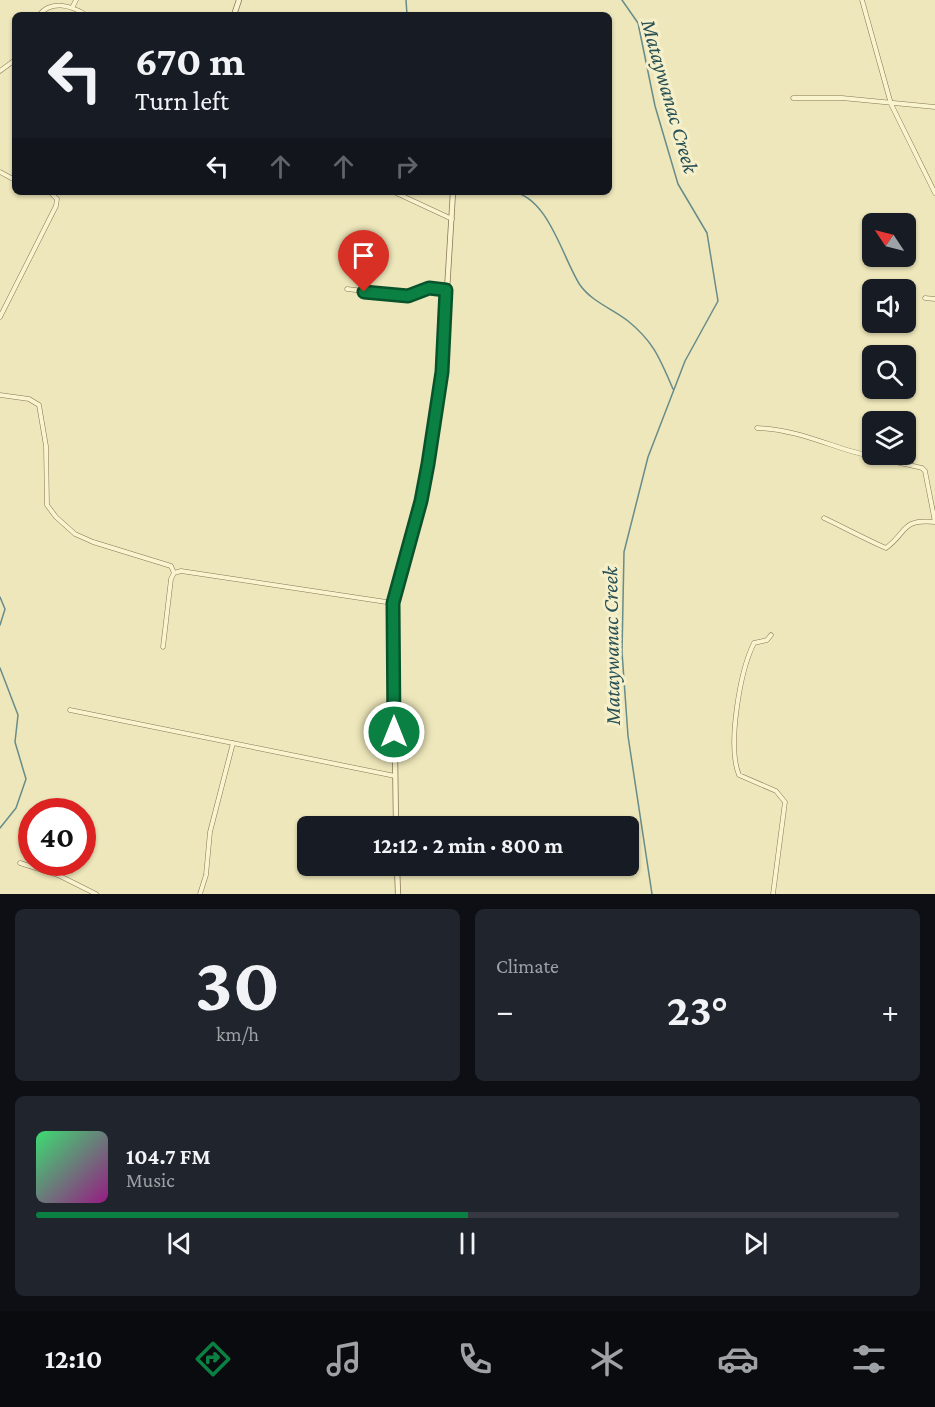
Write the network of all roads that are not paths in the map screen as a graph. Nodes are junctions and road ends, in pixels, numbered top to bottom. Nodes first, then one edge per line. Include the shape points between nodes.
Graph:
1 (76, 0) edge
2 (862, 0) edge
3 (73, 6) junction
4 (42, 12) edge
5 (82, 12) edge
6 (793, 98) dead end
7 (891, 104) junction
8 (935, 108) edge
9 (935, 193) edge
10 (53, 195) edge
11 (401, 195) edge
12 (453, 195) edge
13 (453, 219) junction
14 (347, 289) dead end
15 (446, 290) junction
16 (925, 297) dead end
17 (935, 299) edge
18 (0, 317) edge
19 (0, 395) edge
20 (757, 428) dead end
21 (824, 518) dead end
22 (935, 522) edge
23 (174, 573) junction
24 (393, 603) junction
25 (771, 635) dead end
26 (163, 647) dead end
27 (70, 710) dead end
28 (233, 742) junction
29 (395, 776) junction
30 (396, 816) edge
31 (57, 876) edge
32 (397, 876) edge
33 (96, 894) edge
34 (200, 894) edge
35 (398, 894) edge
36 (773, 894) edge

1 - 3 street
2 - 7 street
3 - 4 street via 48,5
3 - 5 street
6 - 7 street
7 - 8 street
7 - 9 street
10 - 18 street via 56,206
11 - 13 street
12 - 13 street
13 - 15 street
14 - 15 street via 408,296 429,288
15 - 24 street via 442,372 427,470
16 - 17 street
19 - 23 street via 29,399 39,405 46,446 47,505 56,517 75,534 171,566
20 - 22 street via 811,436 922,468
21 - 22 street via 886,548 903,528 920,521
23 - 24 street via 190,570
23 - 26 street
24 - 29 street
25 - 36 street via 767,640 754,642 752,648 740,694 735,766 745,780 776,791 785,802
27 - 28 street
28 - 29 street
28 - 34 street via 210,831
29 - 30 street
31 - 33 street
32 - 35 street

